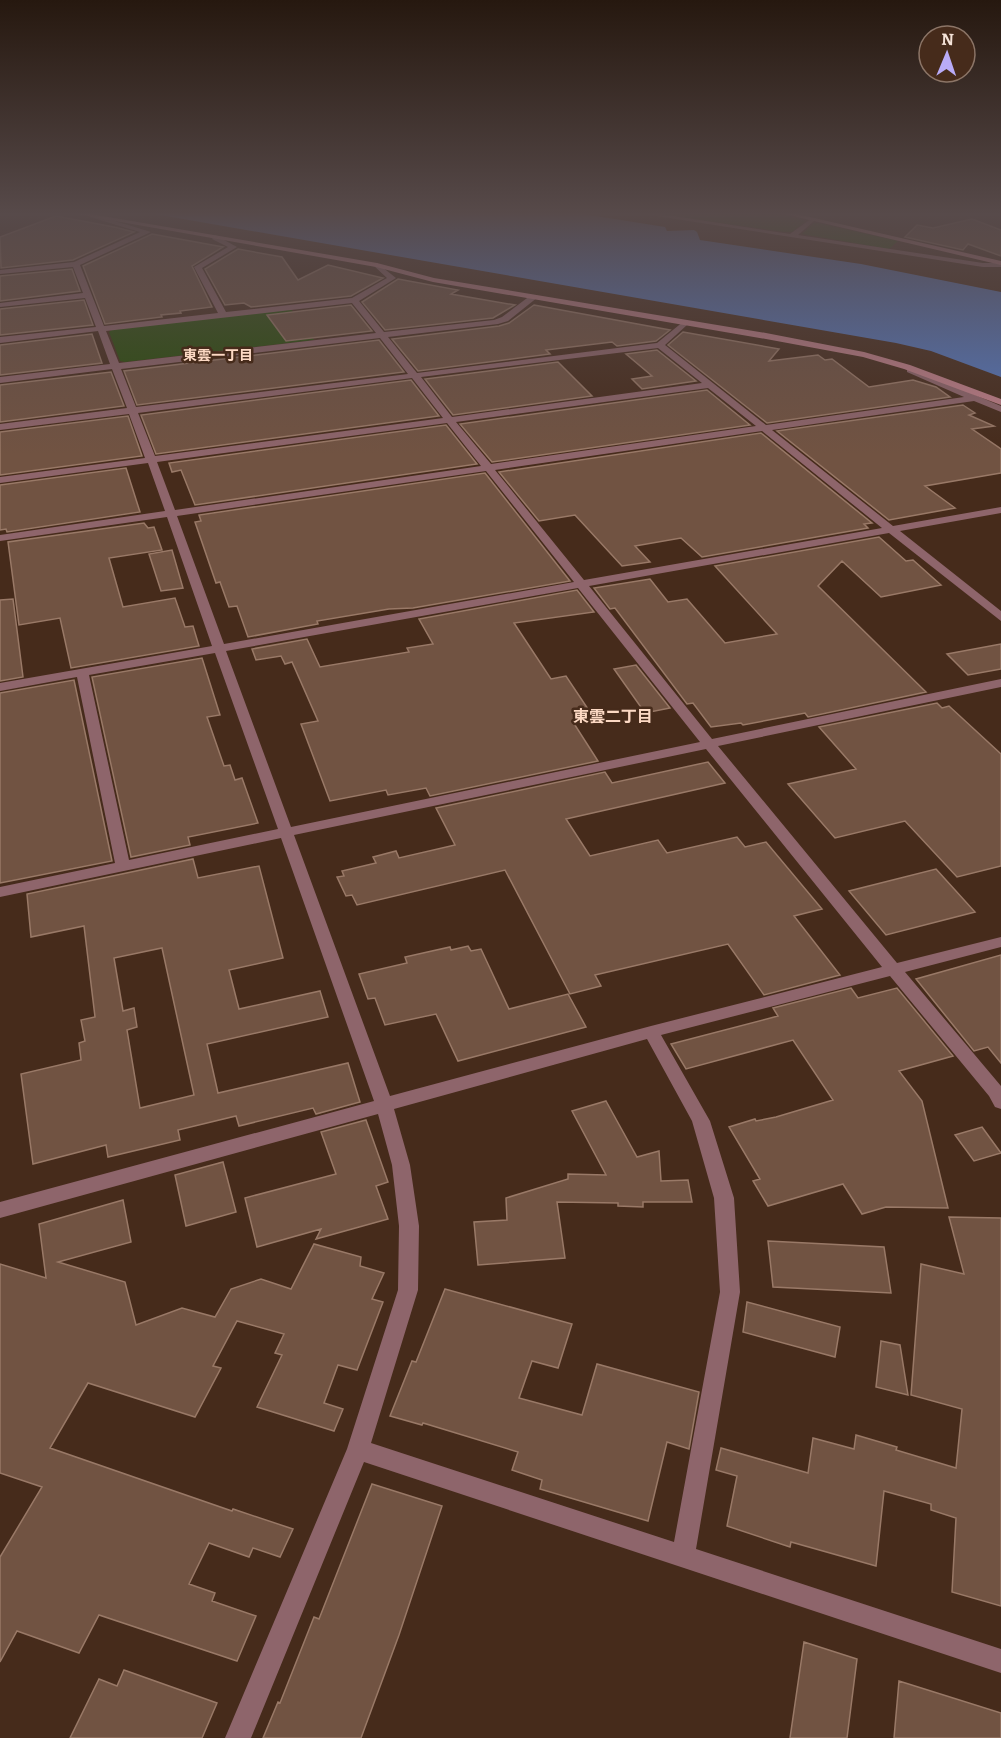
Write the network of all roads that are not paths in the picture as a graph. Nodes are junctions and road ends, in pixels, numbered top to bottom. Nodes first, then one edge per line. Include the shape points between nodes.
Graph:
1 (212, 293) edge
2 (366, 293) edge
3 (512, 293) edge
4 (88, 295) joint
5 (534, 297) junction
6 (354, 300) junction
7 (0, 304) edge
8 (223, 315) junction
9 (684, 323) junction
10 (101, 328) junction
11 (382, 335) junction
12 (0, 340) edge
13 (660, 345) junction
14 (115, 366) junction
15 (907, 367) junction
16 (413, 375) junction
17 (0, 380) edge
18 (710, 385) junction
19 (973, 398) junction
20 (1001, 402) edge
21 (1001, 409) edge
22 (131, 410) junction
23 (449, 419) junction
24 (0, 427) edge
25 (762, 427) junction
26 (151, 459) junction
27 (487, 467) junction
28 (0, 480) edge
29 (1001, 510) edge
30 (170, 513) junction
31 (893, 530) junction
32 (0, 538) edge
33 (583, 584) junction
34 (1001, 617) edge
35 (217, 648) junction
36 (82, 672) junction
37 (1001, 683) edge
38 (0, 687) edge
39 (709, 744) junction
40 (284, 832) junction
41 (123, 866) junction
42 (0, 892) edge
43 (1001, 942) edge
44 (892, 969) junction
45 (651, 1032) junction
46 (999, 1095) edge
47 (384, 1104) junction
48 (0, 1210) edge
49 (358, 1449) junction
50 (682, 1556) junction
51 (1001, 1661) edge
52 (238, 1738) edge

1 - 8 street
2 - 6 street
3 - 5 street
4 - 7 street
4 - 10 street
5 - 9 street
5 - 11 street via 495,322
6 - 8 street
6 - 11 street
8 - 10 street
9 - 13 street
9 - 15 street via 802,343
10 - 12 street
10 - 14 street
11 - 14 street
11 - 16 street
13 - 16 street
13 - 18 street
14 - 17 street
14 - 22 street
15 - 19 street via 902,366
15 - 20 street
16 - 22 street
16 - 23 street
18 - 23 street
18 - 25 street
19 - 21 street
19 - 25 street
22 - 24 street
22 - 26 street
23 - 26 street
23 - 27 street
25 - 27 street
25 - 31 street
26 - 28 street
26 - 30 street
27 - 30 street
27 - 33 street
29 - 31 street
30 - 32 street
30 - 35 street
31 - 33 street
31 - 34 street
33 - 35 street
33 - 39 street
35 - 36 street
35 - 40 street
36 - 38 street
36 - 41 street
37 - 39 street
39 - 40 street
39 - 44 street
40 - 41 street
40 - 47 street
41 - 42 street
43 - 44 street
44 - 45 street
44 - 46 street
45 - 47 street
45 - 50 street via 701,1121 724,1198 730,1292
47 - 48 street
47 - 49 street via 401,1165 410,1226 408,1290
49 - 50 street
49 - 52 street
50 - 51 street

